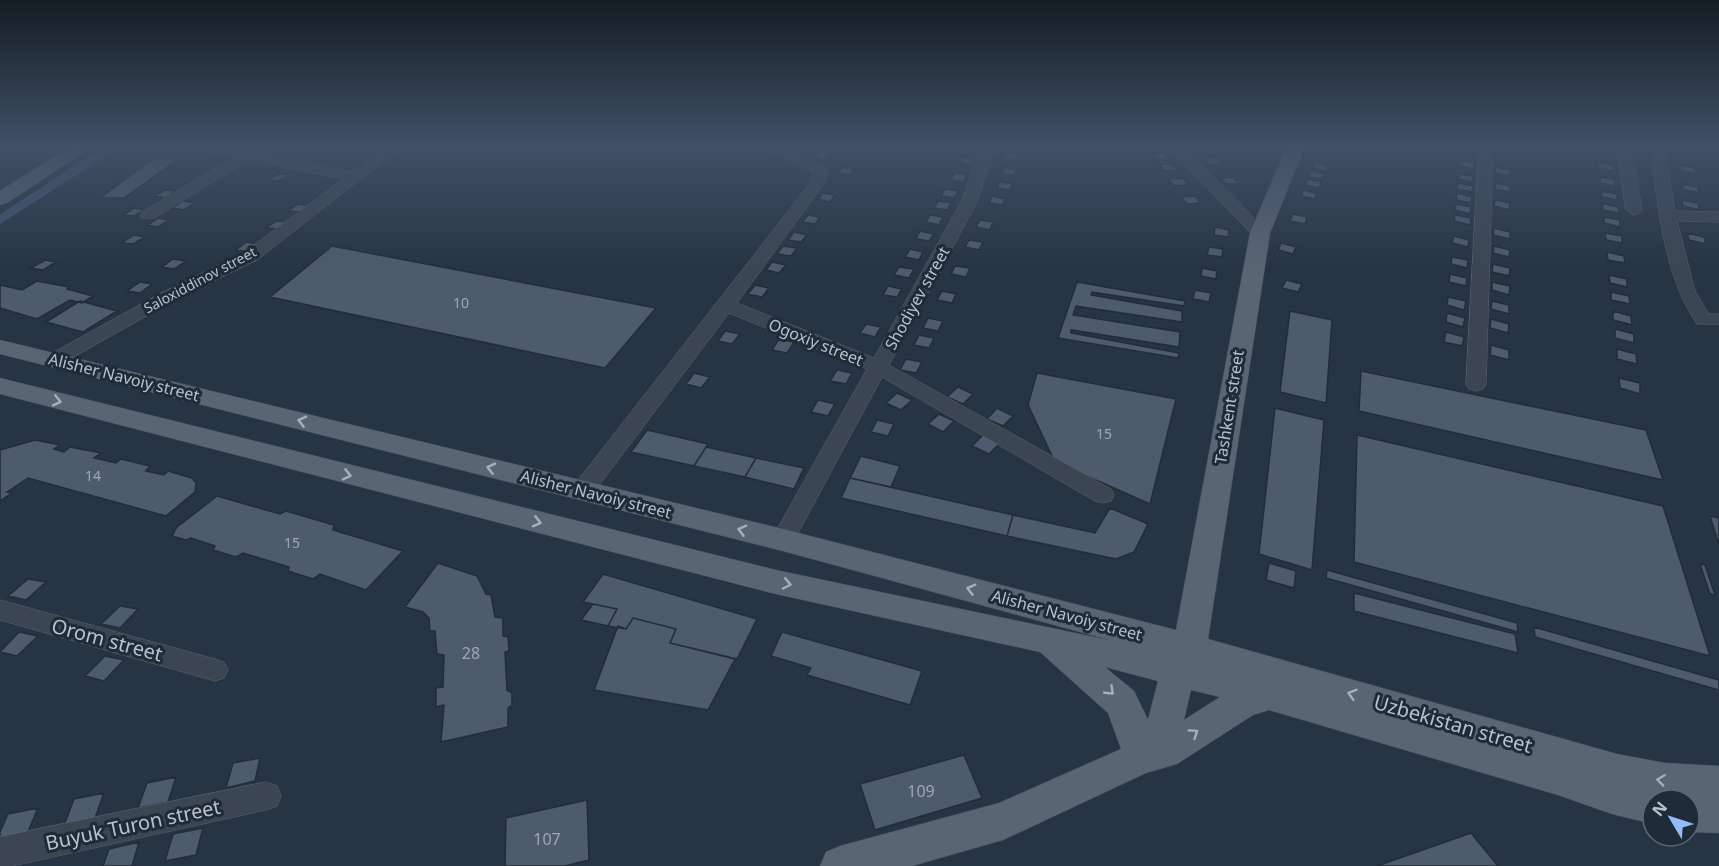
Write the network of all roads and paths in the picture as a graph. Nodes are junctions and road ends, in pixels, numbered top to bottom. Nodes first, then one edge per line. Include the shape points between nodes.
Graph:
1 (20, 186) edge
2 (195, 186) edge
3 (343, 186) edge
4 (815, 186) edge
5 (975, 186) edge
6 (1215, 186) edge
7 (1279, 186) edge
8 (1484, 186) edge
9 (1630, 186) edge
10 (1663, 186) edge
11 (0, 199) edge
12 (1634, 210) dead end
13 (148, 215) dead end
14 (1668, 216) junction
15 (1719, 218) edge
16 (1260, 233) junction
17 (726, 305) junction
18 (1719, 319) edge
19 (0, 347) edge
20 (54, 360) junction
21 (879, 367) junction
22 (1476, 384) dead end
23 (3, 390) edge
24 (250, 408) junction
25 (212, 440) junction
26 (583, 490) junction
27 (1103, 495) dead end
28 (783, 540) junction
29 (0, 610) edge
30 (1049, 640) junction
31 (1184, 660) junction
32 (215, 669) dead end
33 (1269, 695) junction
34 (1142, 757) junction
35 (1719, 784) edge
36 (266, 796) dead end
37 (1641, 803) edge
38 (1701, 813) edge
39 (1719, 814) edge
40 (0, 854) edge
41 (840, 866) edge

1 - 11 main road
2 - 13 street
3 - 20 street, Saloxiddinov street via 251,256
4 - 17 street
5 - 21 street, Shodiyev street
6 - 16 street
7 - 16 main road, Tashkent street
8 - 22 street
9 - 12 street
10 - 14 street
14 - 15 street
14 - 18 street via 1686,291 1703,320
16 - 31 main road, Tashkent street
17 - 21 street, Ogoxiy street
17 - 26 street
19 - 20 main road, Alisher Navoiy street
20 - 24 main road, Alisher Navoiy street
21 - 27 street, Ogoxiy street
21 - 28 street, Shodiyev street
23 -> 25 main road, Alisher Navoiy street
24 - 25 main road
26 -> 24 main road, Alisher Navoiy street
25 -> 30 main road, Alisher Navoiy street via 776,582
28 -> 26 main road, Alisher Navoiy street
31 -> 28 main road, Alisher Navoiy street
29 - 32 street, Orom street
30 - 31 main road, Alisher Navoiy street
30 -> 34 main road via 1120,702
31 - 33 main road, Uzbekistan street
31 - 34 main road, Tashkent street via 1164,730
35 -> 31 main road, Uzbekistan street via 1665,781 1617,772
34 -> 33 main road via 1164,752 1243,702
33 - 37 main road, Uzbekistan street
34 - 41 main road via 1003,821
36 - 40 street, Buyuk Turon street
38 - 39 main road

